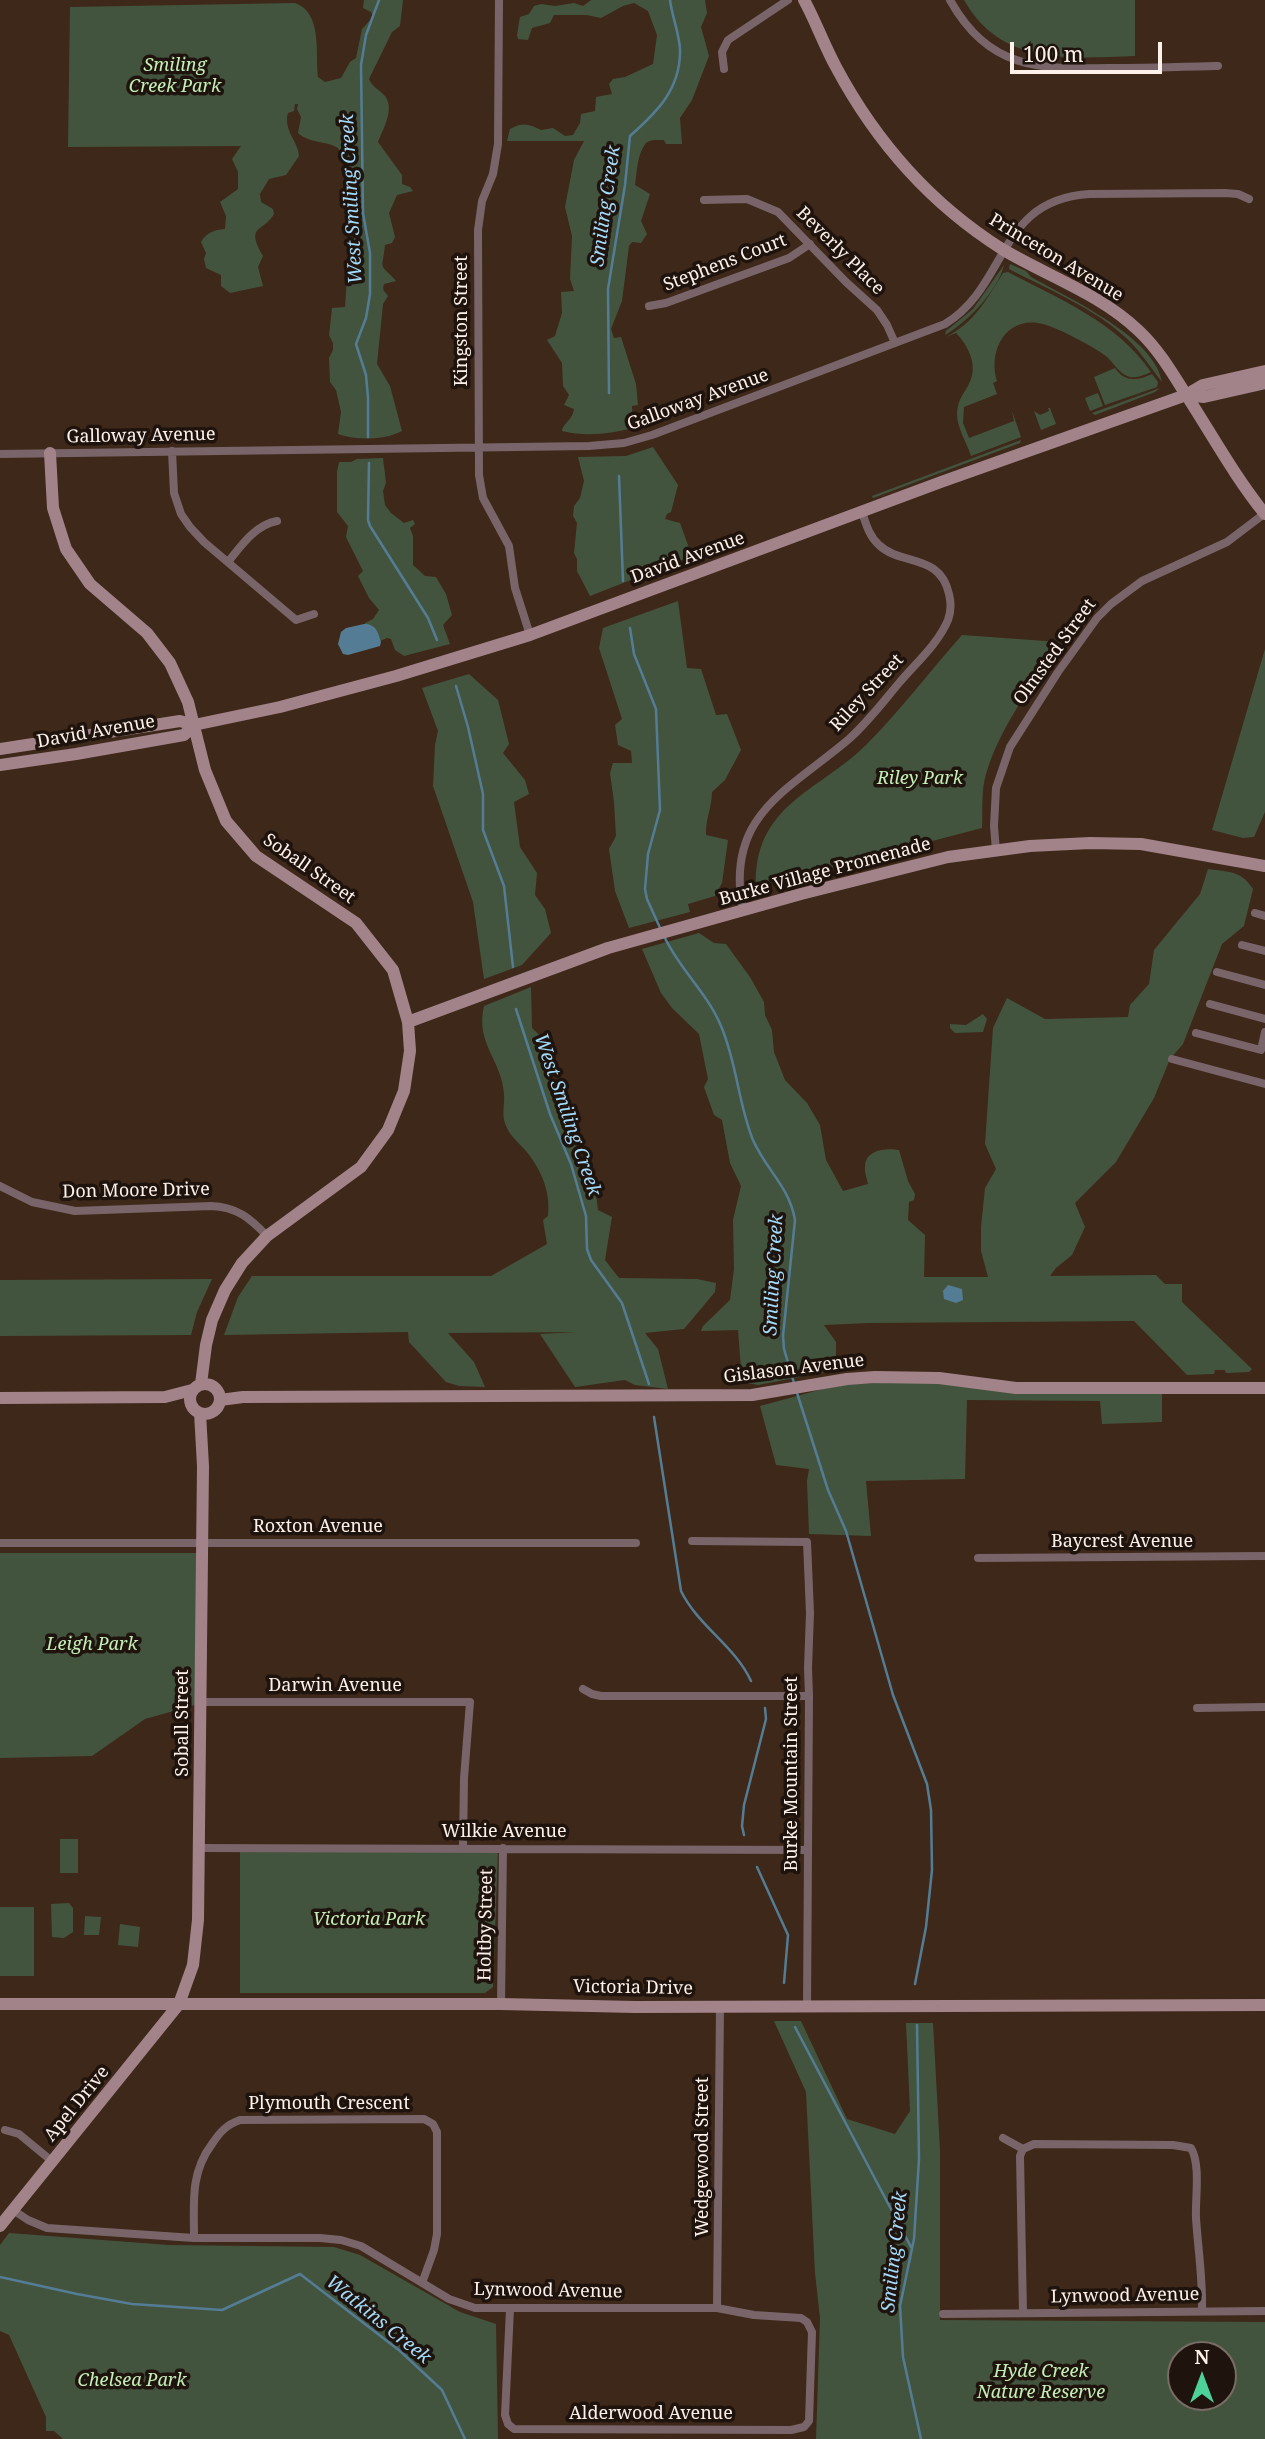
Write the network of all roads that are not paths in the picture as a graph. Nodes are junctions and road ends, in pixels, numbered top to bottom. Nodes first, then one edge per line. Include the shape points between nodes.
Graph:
1 (499, 0) edge
2 (788, 0) edge
3 (804, 0) edge
4 (950, 0) edge
5 (1218, 66) dead end
6 (724, 69) dead end
7 (1250, 199) dead end
8 (704, 200) dead end
9 (810, 244) junction
10 (1004, 250) junction
11 (649, 306) dead end
12 (895, 343) junction
13 (1265, 371) edge
14 (1265, 383) edge
15 (1186, 395) junction
16 (478, 447) junction
17 (172, 451) junction
18 (50, 453) junction
19 (0, 454) edge
20 (862, 512) junction
21 (1265, 514) edge
22 (277, 521) dead end
23 (228, 562) junction
24 (314, 614) dead end
25 (530, 635) junction
26 (194, 725) junction
27 (0, 750) edge
28 (0, 765) edge
29 (996, 851) junction
30 (1265, 866) edge
31 (743, 911) junction
32 (1255, 913) dead end
33 (1265, 916) edge
34 (1242, 945) dead end
35 (1265, 951) edge
36 (1217, 971) dead end
37 (1265, 985) edge
38 (1210, 1003) dead end
39 (1265, 1019) edge
40 (408, 1022) junction
41 (1265, 1032) edge
42 (1196, 1033) dead end
43 (1172, 1059) dead end
44 (1265, 1084) edge
45 (0, 1186) edge
46 (267, 1236) junction
47 (1265, 1388) edge
48 (0, 1398) edge
49 (206, 1398) junction
50 (692, 1541) dead end
51 (202, 1543) junction
52 (636, 1543) dead end
53 (0, 1544) edge
54 (1265, 1556) edge
55 (978, 1558) dead end
56 (583, 1689) dead end
57 (809, 1696) junction
58 (201, 1702) junction
59 (470, 1702) joint
60 (1265, 1707) edge
61 (1197, 1708) dead end
62 (199, 1848) junction
63 (464, 1848) junction
64 (503, 1848) junction
65 (808, 1850) junction
66 (0, 2004) edge
67 (180, 2004) junction
68 (501, 2004) junction
69 (1265, 2005) edge
70 (807, 2006) junction
71 (720, 2007) junction
72 (5, 2130) dead end
73 (1003, 2138) dead end
74 (1023, 2150) junction
75 (53, 2162) junction
76 (13, 2210) junction
77 (0, 2226) edge
78 (194, 2238) junction
79 (422, 2283) junction
80 (717, 2308) junction
81 (510, 2309) junction
82 (1202, 2311) junction
83 (1265, 2311) edge
84 (1023, 2313) junction
85 (943, 2314) dead end
86 (807, 2322) joint
87 (662, 2435) edge

1 - 16 street, Kingston Street via 497,156 478,222
2 - 6 street via 728,40 722,52
3 - 10 street, Princeton Avenue via 837,70 879,137 936,199
4 - 5 street via 980,38 1028,65
7 - 10 street, Galloway Avenue via 1225,193 1069,196 1029,216
8 - 9 street, Beverly Place via 740,198 762,203 787,219
9 - 11 street, Stephens Court via 789,258
9 - 12 street, Beverly Place via 877,310
10 - 12 street, Galloway Avenue via 958,315
10 - 15 street, Princeton Avenue via 1127,320 1157,351
12 - 16 street, Galloway Avenue via 639,440 607,445
13 - 15 street, David Avenue via 1203,385
14 - 15 street, David Avenue via 1204,397
15 - 20 street, David Avenue
15 - 21 street, Princeton Avenue
16 - 17 street, Galloway Avenue
16 - 25 street, Kingston Street via 482,492 509,547 515,588
17 - 18 street, Galloway Avenue
17 - 23 street via 174,493 181,514 195,534
18 - 19 street, Galloway Avenue
18 - 26 street, Soball Street via 52,508 66,548 90,584 163,652 182,686
20 - 25 street, David Avenue
20 - 31 street, Riley Street via 882,548 927,564 940,575 949,591 950,614 933,643 860,729 780,792 759,817 740,864
21 - 29 street, Olmsted Street via 1227,542 1142,581 1097,618 1010,747 996,788
22 - 23 street via 258,529
23 - 24 street via 296,620
25 - 26 street, David Avenue via 384,680
26 - 27 street, David Avenue via 180,720
26 - 28 street, David Avenue via 184,735
26 - 40 street, Soball Street via 205,770 226,821 256,856 356,923 393,970
29 - 30 street, Burke Village Promenade via 1141,844
29 - 31 street, Burke Village Promenade via 948,857
31 - 40 street, Burke Village Promenade via 573,960
32 - 33 street
34 - 35 street
36 - 37 street
38 - 39 street
40 - 46 street, Soball Street via 410,1051 404,1091 388,1129 361,1167
41 - 42 street via 1261,1050
43 - 44 street
45 - 46 street, Don Moore Drive via 32,1202 75,1211 229,1208 252,1220
46 - 49 street, Soball Street via 242,1263 212,1320 206,1345
47 - 49 street, Gislason Avenue via 1016,1388 949,1379 875,1377 751,1395
48 - 49 street, Gislason Avenue
49 - 51 street, Soball Street
50 - 57 street, Burke Mountain Street via 807,1542
51 - 52 street, Roxton Avenue
51 - 53 street, Roxton Avenue
51 - 58 street, Soball Street
54 - 55 street, Baycrest Avenue
56 - 57 street via 601,1696
57 - 65 street, Burke Mountain Street
58 - 59 street, Darwin Avenue
58 - 62 street, Soball Street
59 - 63 street, Holtby Street
60 - 61 street
62 - 63 street, Wilkie Avenue
62 - 67 street, Soball Street via 196,1948
63 - 64 street, Wilkie Avenue
64 - 65 street, Wilkie Avenue
64 - 68 street, Holtby Street
65 - 70 street, Burke Mountain Street
66 - 67 street, Victoria Drive
67 - 68 street, Victoria Drive
67 - 75 street, Apel Drive
68 - 71 street, Victoria Drive
69 - 70 street, Victoria Drive
70 - 71 street, Victoria Drive
71 - 80 street, Wedgewood Street
72 - 75 street via 19,2134
73 - 74 street
74 - 82 street via 1034,2144 1191,2148 1196,2162
74 - 84 street
75 - 76 street, Apel Drive
76 - 77 street, Apel Drive
76 - 78 street, Lynwood Avenue via 47,2228
78 - 79 street, Lynwood Avenue via 341,2240 360,2246
78 - 79 street, Plymouth Crescent via 197,2169 231,2123 424,2119 437,2132 437,2220 436,2243
79 - 81 street, Lynwood Avenue via 468,2307
80 - 81 street, Lynwood Avenue
80 - 86 street, Lynwood Avenue
81 - 87 street, Alderwood Avenue via 505,2415 510,2426
82 - 83 street, Lynwood Avenue
82 - 84 street, Lynwood Avenue
84 - 85 street, Lynwood Avenue
86 - 87 street, Alderwood Avenue via 812,2332 811,2409 804,2427

